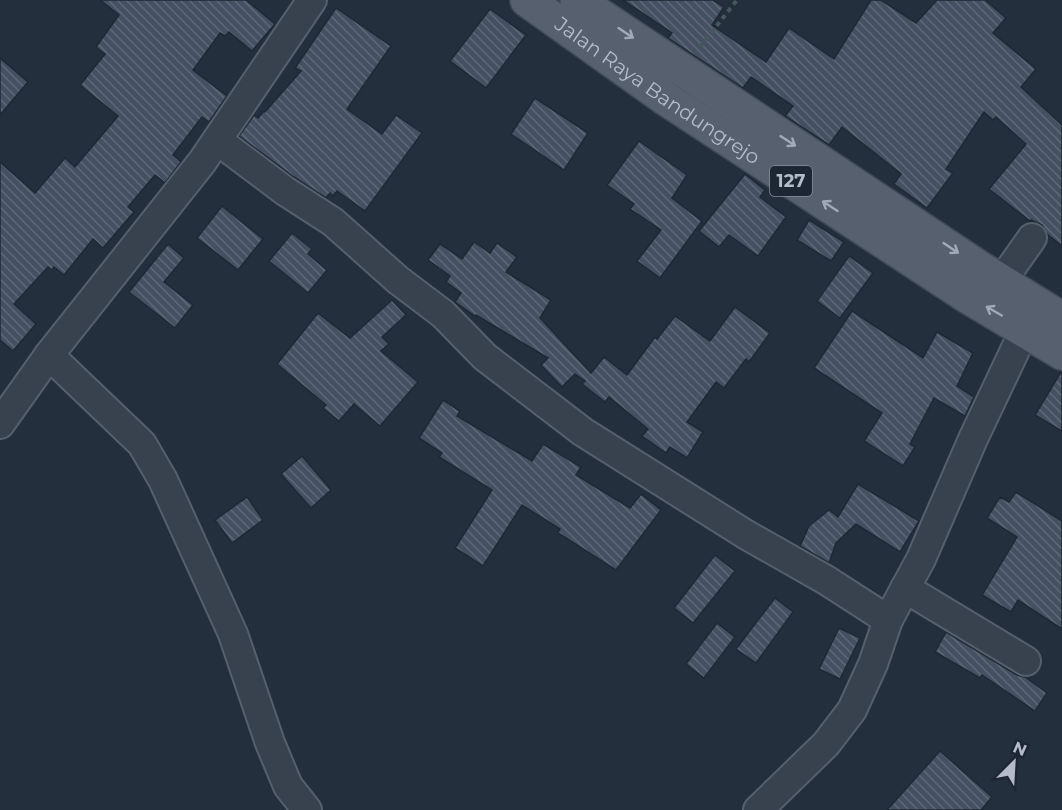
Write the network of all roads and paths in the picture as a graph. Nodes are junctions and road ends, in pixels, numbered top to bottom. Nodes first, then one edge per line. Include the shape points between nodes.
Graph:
1 (312, 0) edge
2 (577, 0) edge
3 (737, 0) edge
4 (534, 2) edge
5 (681, 71) junction
6 (217, 140) junction
7 (1032, 238) dead end
8 (982, 282) junction
9 (1062, 319) edge
10 (1025, 329) junction
11 (1062, 353) edge
12 (49, 356) junction
13 (0, 424) edge
14 (905, 588) junction
15 (888, 620) junction
16 (1026, 661) dead end
17 (298, 806) edge
18 (758, 810) edge

1 - 6 street
2 -> 5 main road, Jalan Raya Bandungrejo / 127
3 - 5 path
8 -> 4 main road, Jalan Raya Bandungrejo / 127 via 666,99
5 -> 8 main road, Jalan Raya Bandungrejo / 127
6 - 12 street
6 - 15 street via 333,222 443,314 485,357 583,432
7 - 8 street
8 - 9 main road, Jalan Raya Bandungrejo / 127
10 -> 8 main road, Jalan Raya Bandungrejo / 127
10 - 11 main road, Jalan Raya Bandungrejo / 127
10 - 14 street
12 - 13 street
12 - 17 street via 142,444 163,480 232,634 270,743
14 - 15 street
14 - 16 street
15 - 18 street via 852,710 826,744

